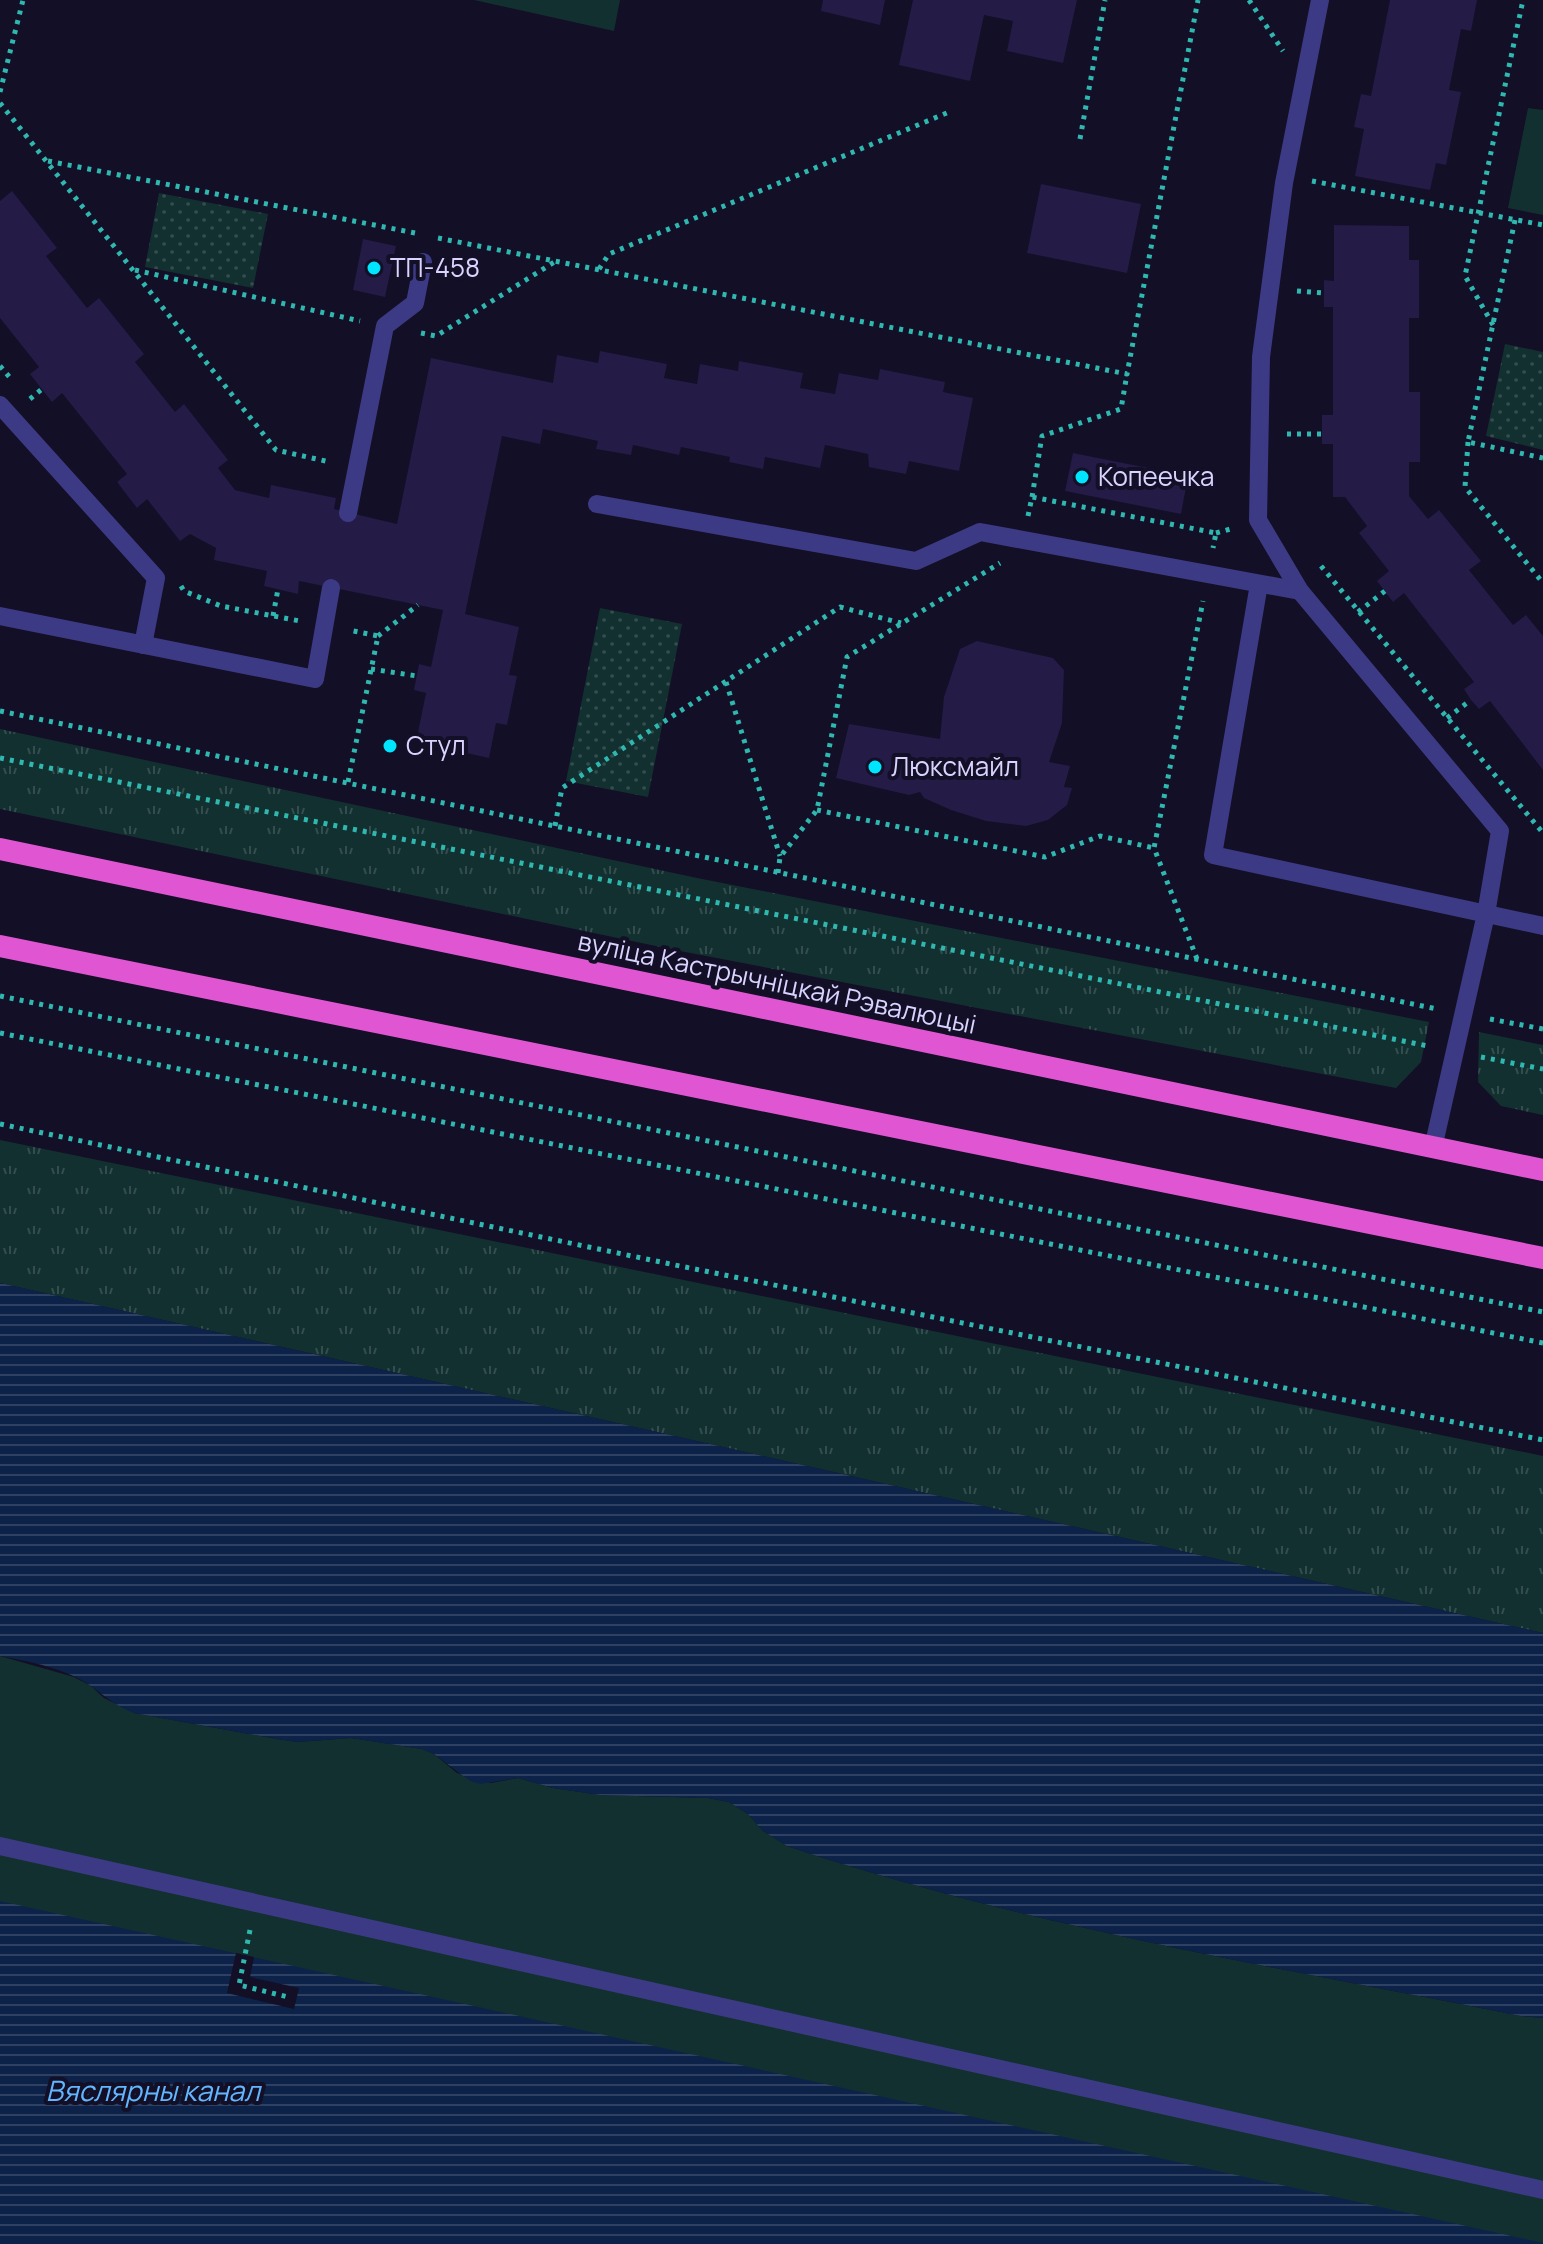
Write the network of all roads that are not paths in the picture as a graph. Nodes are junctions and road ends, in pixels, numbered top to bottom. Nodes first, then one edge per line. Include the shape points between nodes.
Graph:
1 (1320, 0) edge
2 (423, 262) dead end
3 (0, 405) edge
4 (597, 504) dead end
5 (348, 513) dead end
6 (1259, 584) junction
7 (331, 588) dead end
8 (1300, 591) junction
9 (0, 616) edge
10 (143, 645) junction
11 (0, 849) edge
12 (1486, 914) junction
13 (1543, 926) edge
14 (0, 946) edge
15 (1433, 1148) junction
16 (1543, 1170) edge
17 (1543, 1258) edge
18 (0, 1846) edge
19 (1543, 2190) edge

1 - 8 lane via 1284,183 1261,357 1258,520
2 - 5 lane via 415,303 385,326
3 - 10 lane via 156,578
4 - 6 lane via 916,561 980,532
6 - 8 lane
6 - 12 lane via 1213,855
7 - 10 lane via 315,679
8 - 12 lane via 1500,831
9 - 10 lane
11 - 15 highway, вуліца Кастрычніцкай Рэвалюцыі
12 - 13 lane
12 - 15 lane
14 - 17 highway
15 - 16 highway, вуліца Кастрычніцкай Рэвалюцыі
18 - 19 lane

